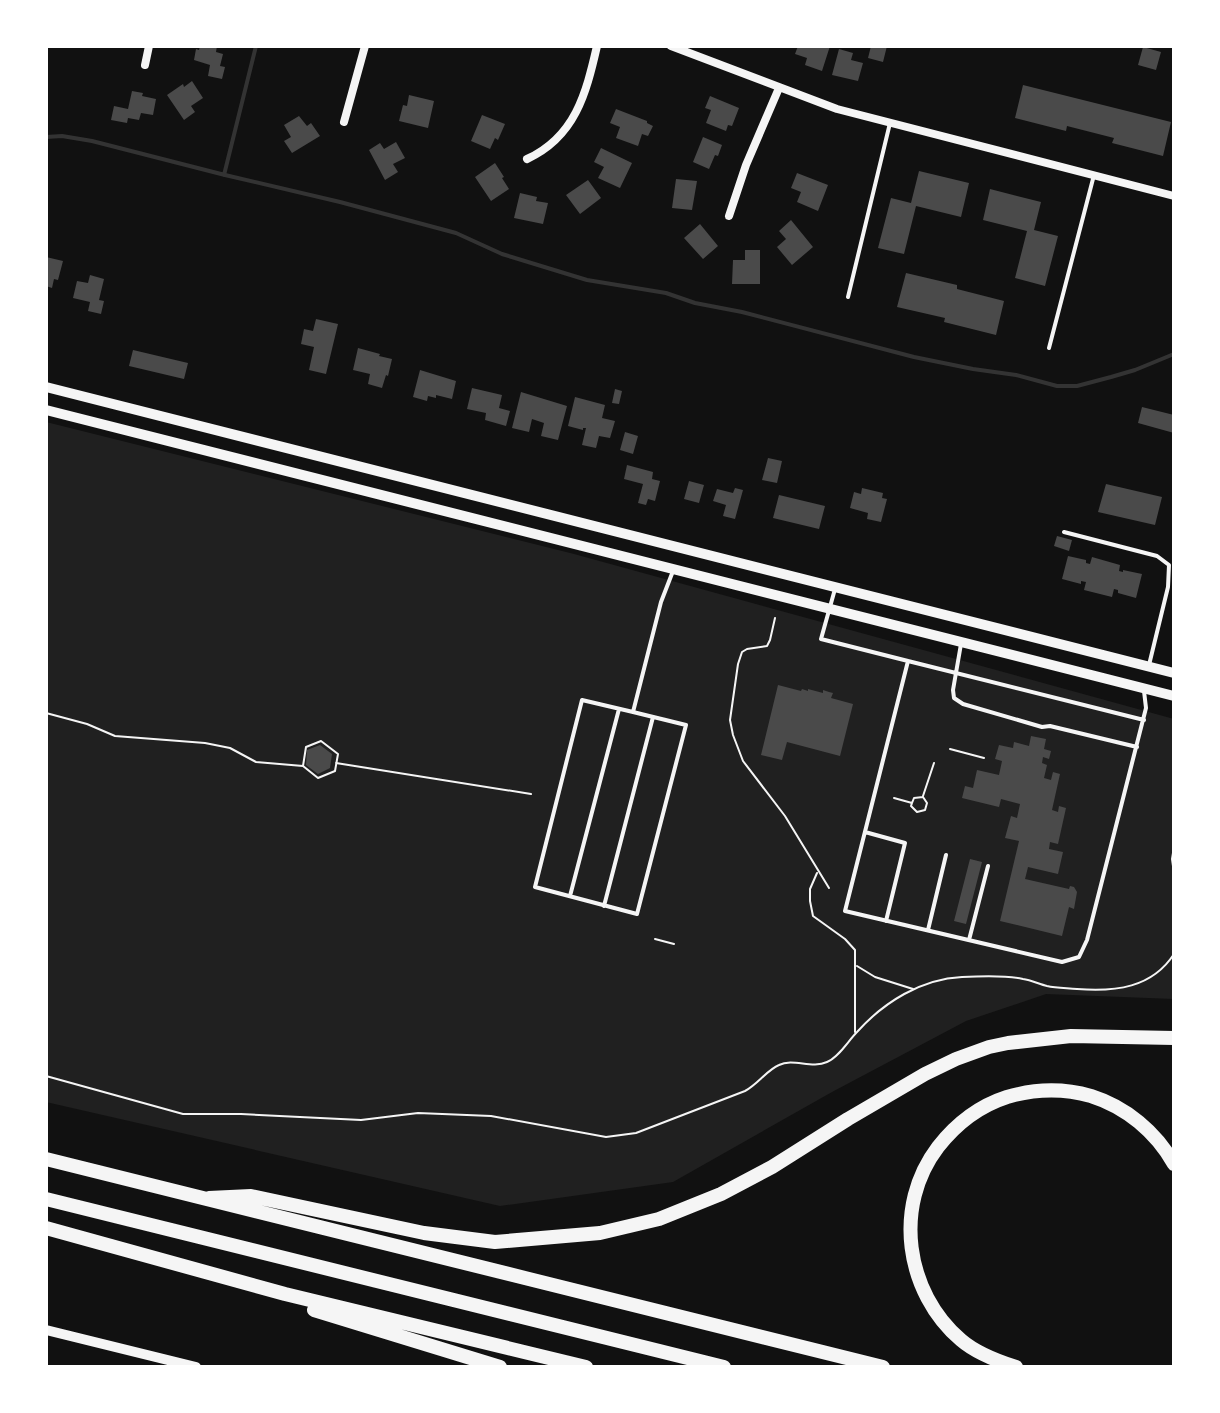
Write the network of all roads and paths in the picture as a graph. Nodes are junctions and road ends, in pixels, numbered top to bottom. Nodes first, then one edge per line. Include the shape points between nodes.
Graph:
1 (149, 46) edge
2 (365, 46) edge
3 (597, 46) edge
4 (671, 46) edge
5 (145, 65) dead end
6 (779, 88) junction
7 (344, 122) dead end
8 (890, 123) junction
9 (527, 159) dead end
10 (1094, 175) junction
11 (1174, 196) edge
12 (729, 216) dead end
13 (848, 297) dead end
14 (1049, 348) dead end
15 (46, 387) edge
16 (46, 410) edge
17 (420, 482) junction
18 (415, 503) junction
19 (1064, 532) dead end
20 (679, 547) junction
21 (674, 568) junction
22 (835, 587) junction
23 (830, 608) junction
24 (775, 618) dead end
25 (967, 620) junction
26 (962, 641) junction
27 (908, 661) junction
28 (1149, 667) junction
29 (956, 672) junction
30 (1174, 673) edge
31 (1144, 688) junction
32 (1174, 696) edge
33 (619, 709) junction
34 (633, 712) junction
35 (46, 713) edge
36 (653, 717) junction
37 (1144, 720) junction
38 (1137, 747) junction
39 (950, 749) dead end
40 (984, 758) dead end
41 (336, 763) junction
42 (934, 763) dead end
43 (303, 766) junction
44 (531, 794) dead end
45 (923, 797) junction
46 (894, 798) dead end
47 (912, 803) junction
48 (865, 832) junction
49 (1174, 847) edge
50 (946, 855) dead end
51 (988, 866) dead end
52 (818, 871) junction
53 (1174, 873) edge
54 (829, 888) dead end
55 (570, 897) junction
56 (604, 906) junction
57 (886, 921) junction
58 (928, 930) junction
59 (655, 939) dead end
60 (969, 940) junction
61 (674, 944) dead end
62 (1174, 954) edge
63 (856, 966) junction
64 (914, 990) junction
65 (855, 1034) junction
66 (1174, 1038) edge
67 (46, 1076) edge
68 (46, 1159) edge
69 (1174, 1164) edge
70 (209, 1198) junction
71 (46, 1199) edge
72 (46, 1228) edge
73 (285, 1294) junction
74 (46, 1330) edge
75 (196, 1367) edge
76 (500, 1367) edge
77 (586, 1367) edge
78 (724, 1367) edge
79 (883, 1367) edge
80 (1016, 1367) edge

1 - 5 street
2 - 7 street
3 - 9 street via 577,112 562,135
4 - 6 street
6 - 8 street
6 - 12 street
8 - 10 street
8 - 13 lane
10 - 11 street
10 - 14 lane
15 - 17 street
16 - 18 street
17 - 18 street
17 - 20 street
18 - 21 street
19 - 28 lane via 1157,556 1169,565
20 - 21 street
20 - 22 street
21 - 23 street
21 - 34 lane
22 - 23 lane
22 - 25 street
23 - 26 street
23 - 27 lane via 821,639
24 - 52 path via 767,646 742,652 730,720 743,761
25 - 26 street
25 - 28 street
26 - 29 lane
26 - 31 street
27 - 29 lane
27 - 48 lane
28 - 30 street
28 - 31 street
29 - 37 lane
29 - 38 lane via 954,698 963,704
31 - 32 street
31 - 37 lane
33 - 34 lane
33 - 55 lane
33 - 55 lane via 582,700 535,887
34 - 36 lane
35 - 43 path via 115,736 205,743 230,748 256,762
36 - 56 lane
36 - 56 lane via 686,725 637,914
37 - 38 lane
38 - 60 lane via 1079,957 1062,962
39 - 40 path
41 - 43 path via 335,771 318,778
41 - 43 path via 338,754 321,741 306,747
41 - 44 path
42 - 45 path
45 - 47 path
45 - 47 path via 925,810 917,812
46 - 47 path
48 - 57 lane via 905,843
48 - 57 lane via 845,911
49 - 53 path
50 - 58 lane
51 - 60 lane
52 - 54 path
52 - 63 path via 810,889 813,916 855,950
55 - 56 lane
57 - 58 lane
58 - 60 lane
59 - 61 path
62 - 64 path via 1153,976 1123,988 1098,991 1049,987 1021,978 959,977
63 - 64 path
63 - 65 path
64 - 65 path via 875,1013
65 - 67 path via 825,1064 778,1065 745,1091 636,1133 606,1137 491,1116 418,1113 361,1120 183,1114
66 - 70 highway via 1071,1036 989,1047 925,1074 721,1194 659,1219 600,1233 495,1242 386,1226 251,1196
68 - 70 highway
69 - 80 highway via 1131,1116 1071,1092 1043,1090 1003,1099 977,1111 945,1138 931,1156 914,1199 910,1222 916,1272 937,1314 961,1340
70 - 79 highway
71 - 78 highway
72 - 73 highway
73 - 76 highway via 310,1309
73 - 77 highway
74 - 75 street

